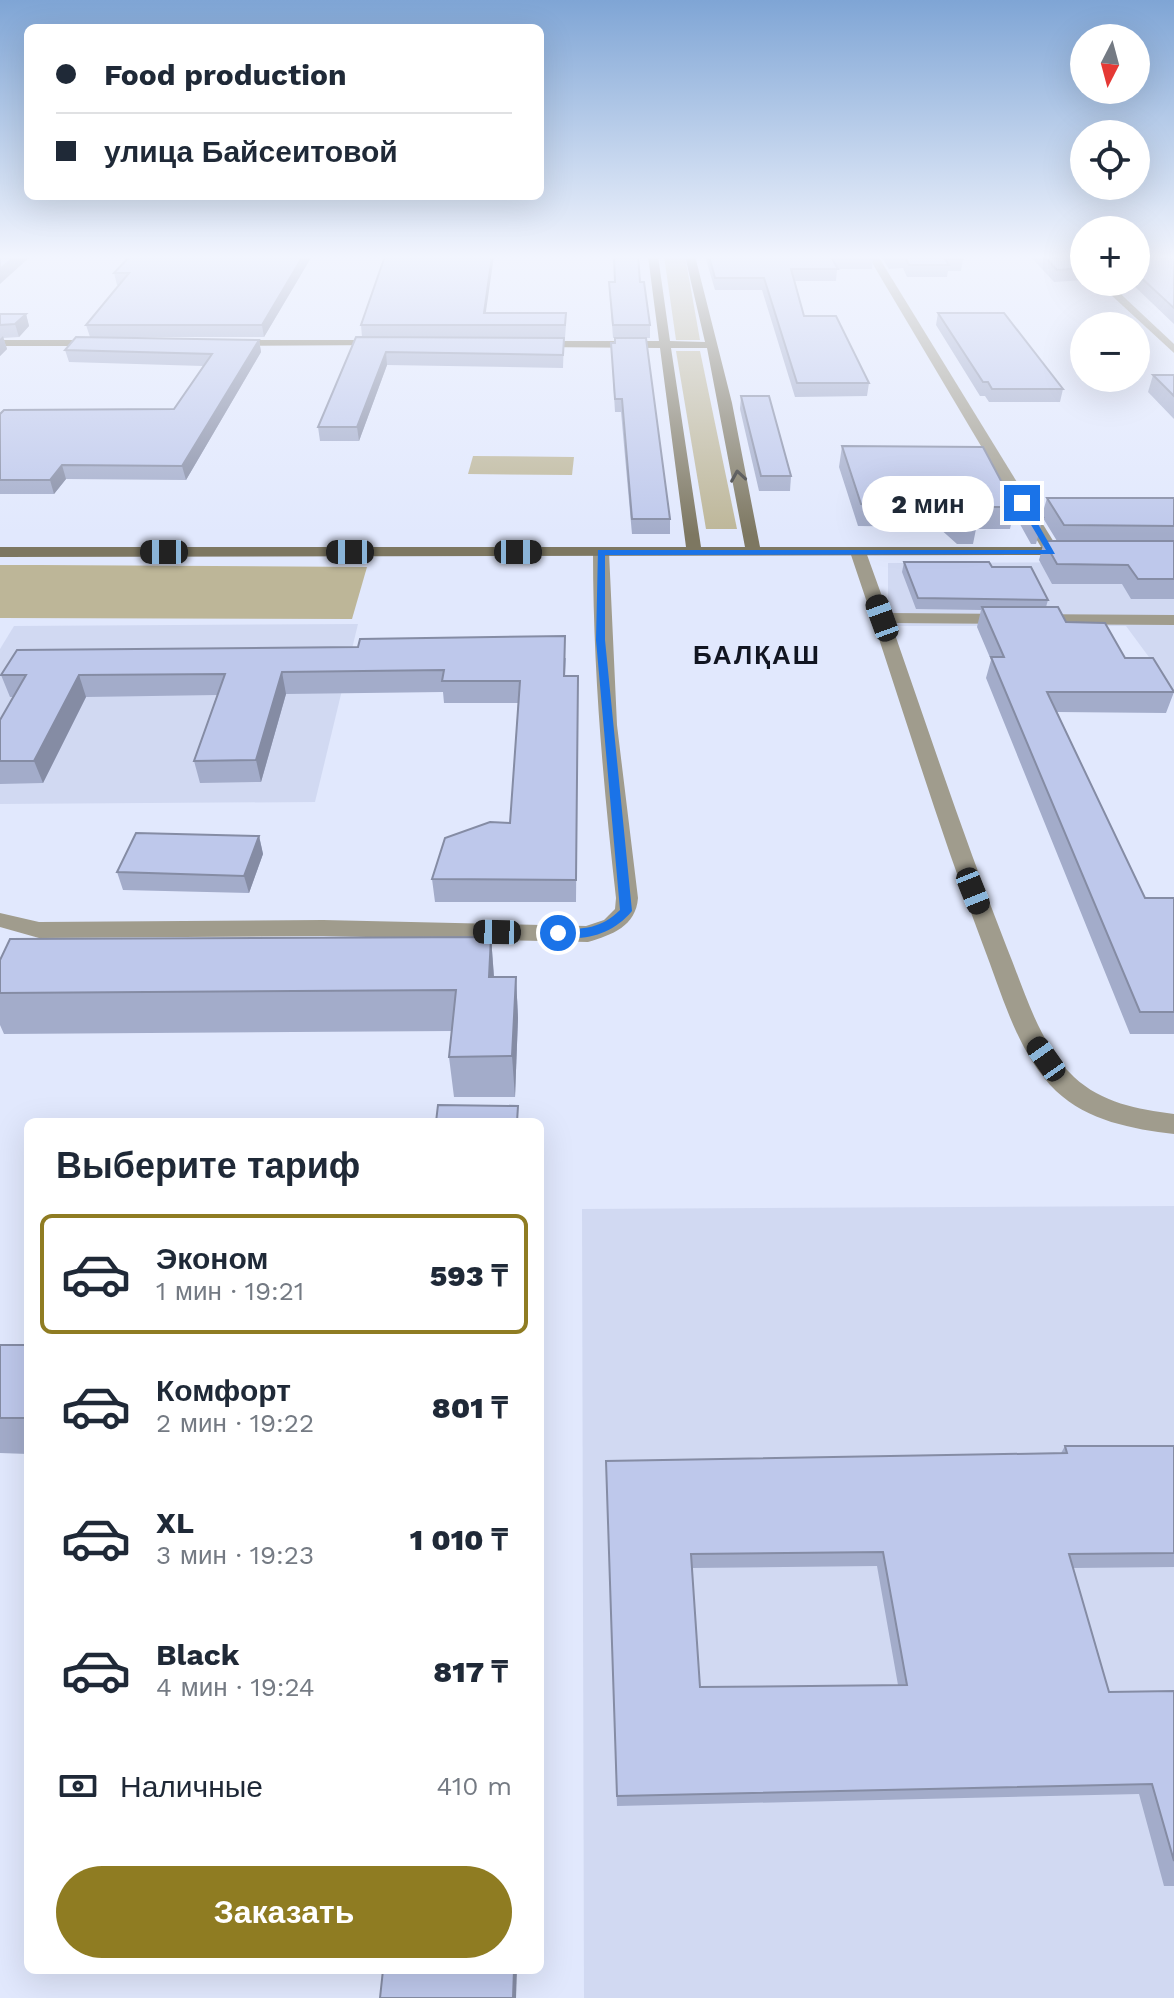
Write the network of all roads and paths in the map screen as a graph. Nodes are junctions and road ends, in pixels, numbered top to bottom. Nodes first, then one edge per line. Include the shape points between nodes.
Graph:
1 (667, 349) edge
2 (712, 349) edge
3 (929, 349) edge
4 (0, 552) edge
5 (601, 552) junction
6 (694, 552) junction
7 (753, 552) junction
8 (858, 552) junction
9 (1052, 552) junction
10 (1082, 552) edge
11 (882, 618) junction
12 (1174, 620) edge
13 (0, 920) edge
14 (1174, 1124) edge

1 - 6 street
7 -> 2 street
3 - 9 street
4 - 5 street
5 - 6 street
5 - 13 street via 601,640 627,898 626,911 612,925 588,934 323,928 39,930
6 - 7 street
7 - 8 street
8 - 9 street
8 - 11 street
9 - 10 street
11 - 12 street
11 - 14 street via 973,891 1032,1039 1076,1094 1106,1111

